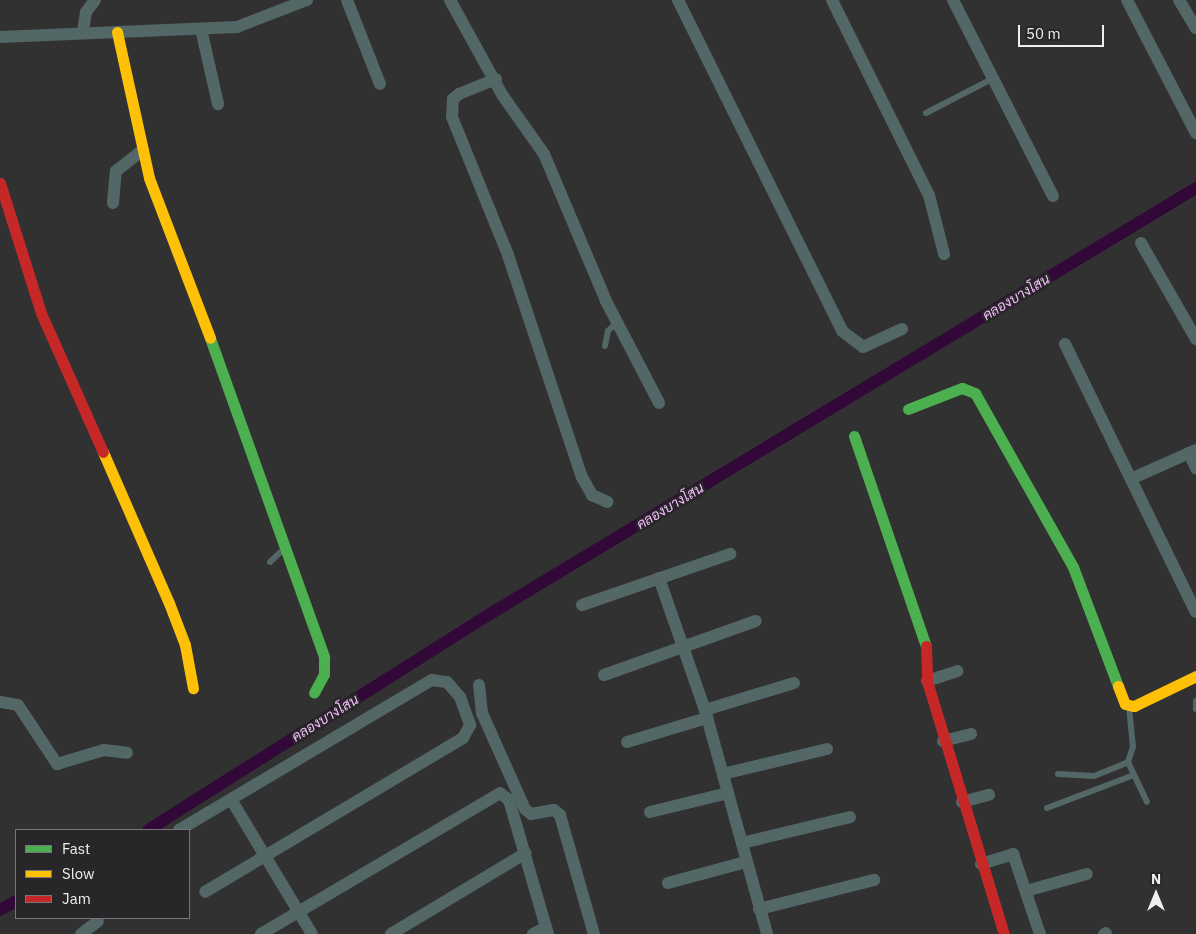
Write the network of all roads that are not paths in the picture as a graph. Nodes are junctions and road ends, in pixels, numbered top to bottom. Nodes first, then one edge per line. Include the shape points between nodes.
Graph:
1 (95, 0) edge
2 (307, 0) edge
3 (346, 0) edge
4 (450, 0) edge
5 (678, 0) edge
6 (832, 0) edge
7 (953, 0) edge
8 (1127, 0) edge
9 (1179, 0) edge
10 (1196, 28) edge
11 (201, 29) junction
12 (83, 32) junction
13 (117, 32) junction
14 (0, 37) edge
15 (496, 79) junction
16 (992, 79) junction
17 (380, 84) dead end
18 (218, 104) dead end
19 (926, 113) dead end
20 (1196, 133) edge
21 (143, 150) junction
22 (0, 183) edge
23 (1053, 196) dead end
24 (113, 203) dead end
25 (1141, 243) dead end
26 (944, 254) dead end
27 (617, 322) junction
28 (902, 328) dead end
29 (1195, 342) edge
30 (1065, 344) dead end
31 (605, 346) dead end
32 (659, 403) dead end
33 (908, 409) dead end
34 (854, 436) dead end
35 (1192, 451) edge
36 (1196, 468) edge
37 (1133, 478) junction
38 (608, 502) dead end
39 (287, 547) junction
40 (730, 554) dead end
41 (270, 562) dead end
42 (659, 578) junction
43 (582, 605) dead end
44 (1196, 612) edge
45 (756, 621) dead end
46 (683, 647) junction
47 (957, 671) dead end
48 (604, 675) dead end
49 (1196, 676) edge
50 (927, 680) junction
51 (794, 683) dead end
52 (479, 684) dead end
53 (193, 688) dead end
54 (314, 693) dead end
55 (1196, 701) edge
56 (0, 702) edge
57 (1129, 706) junction
58 (1196, 709) edge
59 (706, 714) junction
60 (971, 734) dead end
61 (943, 741) junction
62 (627, 742) dead end
63 (827, 749) dead end
64 (127, 753) dead end
65 (1128, 762) junction
66 (723, 774) junction
67 (1058, 774) dead end
68 (1134, 775) junction
69 (728, 793) junction
70 (989, 795) dead end
71 (232, 801) junction
72 (962, 802) junction
73 (1147, 802) dead end
74 (1047, 808) dead end
75 (650, 812) dead end
76 (850, 817) dead end
77 (181, 829) edge
78 (742, 843) junction
79 (526, 853) junction
80 (265, 856) junction
81 (746, 862) junction
82 (982, 864) junction
83 (1087, 874) dead end
84 (874, 880) dead end
85 (668, 883) dead end
86 (1026, 891) junction
87 (205, 892) dead end
88 (759, 909) junction
89 (298, 913) junction
90 (98, 920) dead end
91 (547, 930) edge
92 (762, 933) edge
93 (81, 934) edge
94 (260, 934) edge
95 (312, 934) edge
96 (391, 934) edge
97 (533, 934) edge
98 (594, 934) edge
99 (1004, 934) edge
100 (1040, 934) edge

1 - 12 street via 86,12
2 - 11 street via 252,23
3 - 17 street
4 - 15 street
5 - 28 street via 842,331 864,347
6 - 26 street via 929,195
7 - 16 street
8 - 20 street
9 - 10 street
11 - 13 street
11 - 18 street
12 - 13 street
12 - 14 street
13 - 21 street
15 - 27 street via 544,154
15 - 38 street via 459,94 453,100 452,117 508,255 582,477 592,495
16 - 19 lane
16 - 23 street
21 - 24 street via 116,171
21 - 39 street via 152,188
22 - 53 street via 41,313 169,603 185,645
25 - 29 street
27 - 31 lane via 608,331
27 - 32 street
30 - 37 street
33 - 57 street via 962,388 975,393 1072,567 1121,700
34 - 50 street via 926,644
35 - 36 street
35 - 37 street
37 - 44 street
39 - 41 lane
39 - 54 street via 324,657 324,674
40 - 42 street
42 - 43 street
42 - 46 street
45 - 46 street
46 - 48 street
46 - 59 street
47 - 50 street
49 - 57 street
50 - 61 street
51 - 59 street
52 - 98 street via 482,713 525,810 531,814 554,810 560,815
55 - 58 lane
56 - 64 street via 18,705 57,764 104,750
57 - 65 lane via 1133,746
59 - 62 street
59 - 66 street
60 - 61 street
61 - 72 street
63 - 66 street
65 - 67 lane via 1094,776
65 - 68 lane
66 - 69 street
68 - 73 lane
68 - 74 lane
69 - 75 street
69 - 78 street
70 - 72 street
71 - 77 street
71 - 80 street
71 - 80 street via 432,680 447,682 460,697 470,725 463,738
72 - 82 street
76 - 78 street
78 - 81 street
79 - 89 street via 509,800 495,794
79 - 91 street
79 - 96 street
80 - 87 street
80 - 89 street
81 - 85 street
81 - 88 street
82 - 86 street via 1013,854
82 - 99 street
83 - 86 street
84 - 88 street
86 - 100 street
88 - 92 street
89 - 94 street
89 - 95 street
90 - 93 street
91 - 97 street

